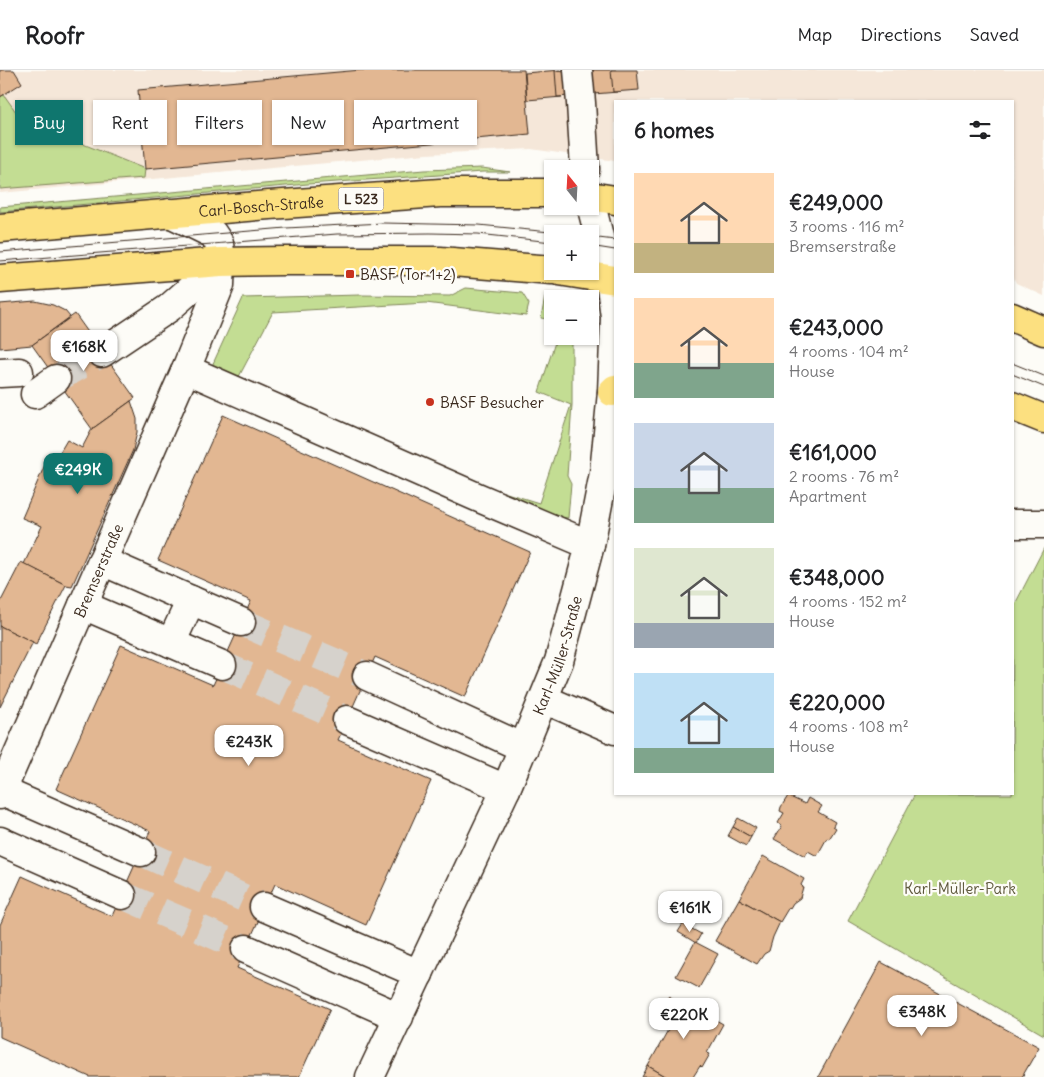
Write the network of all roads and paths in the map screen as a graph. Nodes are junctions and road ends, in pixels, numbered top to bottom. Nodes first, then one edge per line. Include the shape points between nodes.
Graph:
1 (578, 70) edge
2 (585, 160) edge
3 (544, 193) edge
4 (599, 197) edge
5 (614, 200) edge
6 (170, 213) junction
7 (594, 215) edge
8 (0, 228) edge
9 (221, 262) junction
10 (544, 269) edge
11 (599, 277) edge
12 (0, 279) edge
13 (613, 279) edge
14 (614, 298) edge
15 (1014, 317) edge
16 (1044, 331) edge
17 (102, 353) tunnel mouth
18 (614, 354) edge
19 (186, 369) junction
20 (613, 391) edge
21 (1014, 407) edge
22 (1044, 419) edge
23 (1014, 524) edge
24 (1044, 524) edge
25 (590, 544) junction
26 (102, 561) junction
27 (191, 600) junction
28 (83, 605) junction
29 (241, 622) tunnel mouth
30 (171, 644) junction
31 (222, 665) tunnel mouth
32 (367, 676) tunnel mouth
33 (544, 699) junction
34 (347, 720) tunnel mouth
35 (614, 730) edge
36 (524, 748) junction
37 (2, 786) edge
38 (506, 789) junction
39 (0, 842) edge
40 (141, 852) tunnel mouth
41 (122, 894) tunnel mouth
42 (264, 907) tunnel mouth
43 (246, 949) tunnel mouth
44 (419, 974) junction
45 (399, 1017) junction
46 (370, 1077) edge

1 - 2 street
3 - 6 main road, Carl-Bosch-Straße / L 523 via 440,193
4 - 5 main road
6 - 8 main road, Carl-Bosch-Straße / L 523
6 - 9 street, Bremserstraße via 213,234 219,243
7 - 13 street, Karl-Müller-Straße
9 - 10 main road via 440,261
9 - 12 main road
9 - 17 street via 169,308
9 - 19 street, Bremserstraße via 220,285
11 - 13 main road
13 - 14 street, Karl-Müller-Straße
15 - 16 main road
18 - 20 street, Karl-Müller-Straße
19 - 25 street
19 - 26 street, Bremserstraße
20 - 25 street, Karl-Müller-Straße via 604,473
21 - 22 main road
23 - 24 street
25 - 33 street, Karl-Müller-Straße via 559,660
26 - 27 street
26 - 28 street, Bremserstraße
27 - 29 street
27 - 30 street
28 - 30 street
28 - 37 street, Bremserstraße
30 - 31 street
32 - 36 street
33 - 35 street
33 - 36 street, Karl-Müller-Straße
34 - 38 street
36 - 38 street, Karl-Müller-Straße
37 - 40 street
38 - 44 street, Karl-Müller-Straße
39 - 41 street
42 - 44 street
43 - 45 street
44 - 45 street, Karl-Müller-Straße
45 - 46 street, Karl-Müller-Straße

